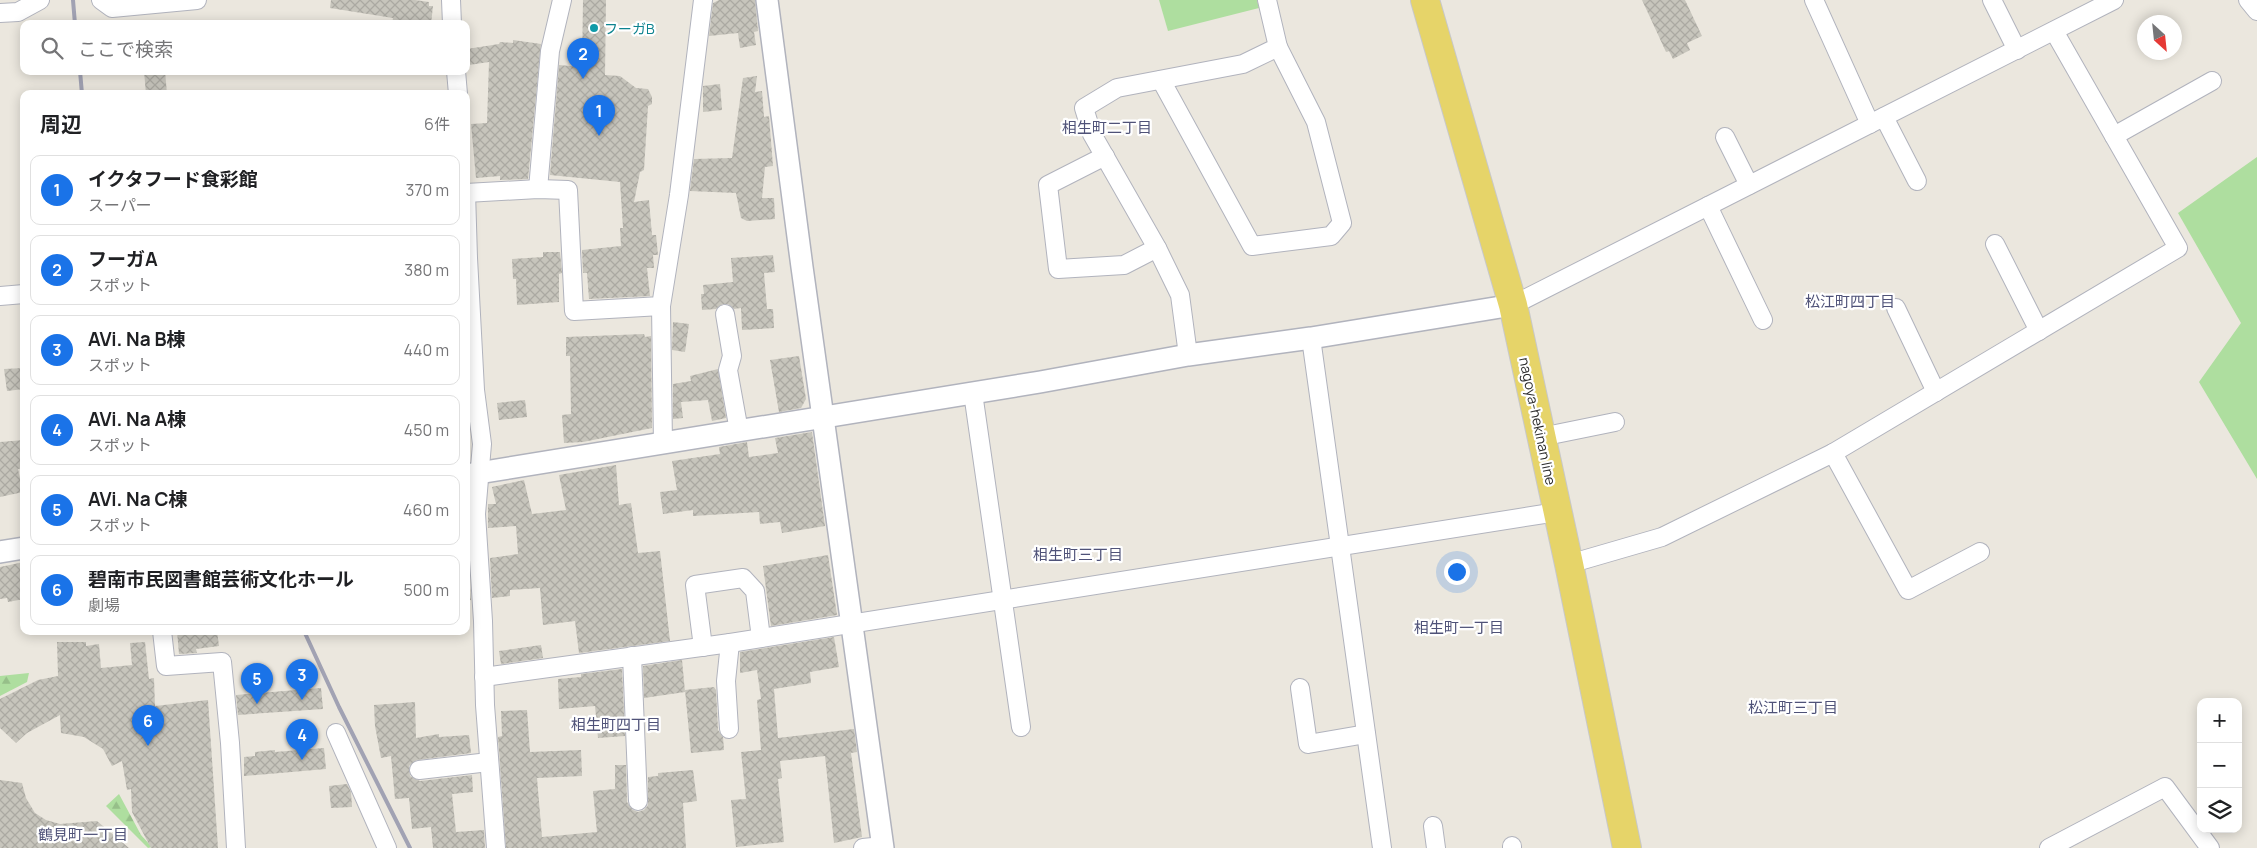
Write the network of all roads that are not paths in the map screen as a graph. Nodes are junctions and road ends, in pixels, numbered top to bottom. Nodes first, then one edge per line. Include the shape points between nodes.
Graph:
1 (40, 0) edge
2 (101, 0) edge
3 (197, 0) edge
4 (450, 0) edge
5 (562, 0) edge
6 (703, 0) edge
7 (767, 0) edge
8 (1267, 0) edge
9 (1425, 0) edge
10 (1814, 0) edge
11 (1992, 0) edge
12 (2114, 0) edge
13 (2248, 0) edge
14 (2257, 11) edge
15 (0, 13) edge
16 (452, 20) edge
17 (2054, 31) junction
18 (1278, 47) junction
19 (2017, 50) junction
20 (456, 75) edge
21 (1161, 80) junction
22 (2212, 81) dead end
23 (458, 90) edge
24 (1877, 120) junction
25 (2114, 136) junction
26 (1724, 137) dead end
27 (1105, 156) junction
28 (1916, 181) dead end
29 (1749, 185) junction
30 (538, 188) junction
31 (470, 193) edge
32 (1708, 206) junction
33 (1995, 244) dead end
34 (1156, 248) junction
35 (20, 294) edge
36 (0, 296) edge
37 (1512, 305) junction
38 (661, 306) junction
39 (470, 308) edge
40 (1896, 308) dead end
41 (725, 314) dead end
42 (1763, 320) dead end
43 (2039, 331) junction
44 (1311, 338) junction
45 (1188, 356) junction
46 (1936, 392) junction
47 (973, 393) junction
48 (824, 416) junction
49 (1615, 422) dead end
50 (739, 431) junction
51 (1541, 437) junction
52 (663, 444) junction
53 (1833, 453) junction
54 (473, 474) edge
55 (1558, 512) junction
56 (1341, 547) junction
57 (20, 549) edge
58 (0, 552) edge
59 (1980, 552) dead end
60 (1569, 564) junction
61 (1003, 600) junction
62 (853, 624) junction
63 (162, 635) edge
64 (761, 638) junction
65 (730, 644) junction
66 (703, 647) junction
67 (632, 656) junction
68 (484, 677) junction
69 (1300, 688) dead end
70 (1021, 727) dead end
71 (730, 729) dead end
72 (336, 733) dead end
73 (1366, 734) junction
74 (489, 762) junction
75 (419, 770) dead end
76 (638, 801) dead end
77 (1433, 826) dead end
78 (877, 847) edge
79 (236, 848) edge
80 (387, 848) edge
81 (496, 848) edge
82 (1382, 848) edge
83 (1436, 848) edge
84 (1627, 848) edge
85 (2049, 848) edge
86 (2210, 848) edge

1 - 15 street via 18,12
2 - 3 street via 112,8
4 - 16 street
5 - 30 street via 550,51
6 - 38 street via 679,195
7 - 48 street
8 - 18 street
9 - 37 main road, nagoya-hekinan line
10 - 24 street
11 - 19 street
12 - 17 street
13 - 14 street
17 - 19 street
17 - 25 street
18 - 21 street via 1243,64
18 - 21 street via 1316,122 1342,223 1331,236 1252,246
19 - 24 street
20 - 23 street
21 - 27 street via 1117,88 1084,108 1092,134
22 - 25 street
24 - 28 street
24 - 29 street
25 - 43 street via 2178,248
26 - 29 street
27 - 34 street
27 - 34 street via 1048,186 1058,270 1124,265
29 - 32 street
30 - 31 street
30 - 38 street via 568,190 574,311
32 - 37 street
32 - 42 street
33 - 43 street
34 - 45 street via 1180,295
35 - 36 street
37 - 44 street
37 - 51 main road, nagoya-hekinan line
38 - 52 street
39 - 54 street via 482,444
40 - 46 street
41 - 50 street via 732,356 728,370
43 - 46 street
44 - 45 street
44 - 56 street
45 - 47 street
46 - 53 street
47 - 48 street
47 - 61 street
48 - 50 street
48 - 62 street
49 - 51 street
50 - 52 street
51 - 55 main road, nagoya-hekinan line
52 - 54 street
53 - 59 street via 1908,590
53 - 60 street via 1662,536
54 - 68 street
55 - 56 street
55 - 60 main road, nagoya-hekinan line
56 - 61 street
56 - 73 street
57 - 58 street
60 - 84 main road, nagoya-hekinan line
61 - 62 street
61 - 70 street
62 - 64 street
62 - 78 street
63 - 79 street via 166,666 222,662
64 - 65 street
64 - 66 street via 755,591 743,578 694,585
65 - 66 street
65 - 71 street via 726,681
66 - 67 street
67 - 68 street
67 - 76 street
68 - 74 street
69 - 73 street via 1308,744
72 - 80 street
73 - 82 street
74 - 75 street
74 - 81 street
77 - 83 street
85 - 86 street via 2165,787

